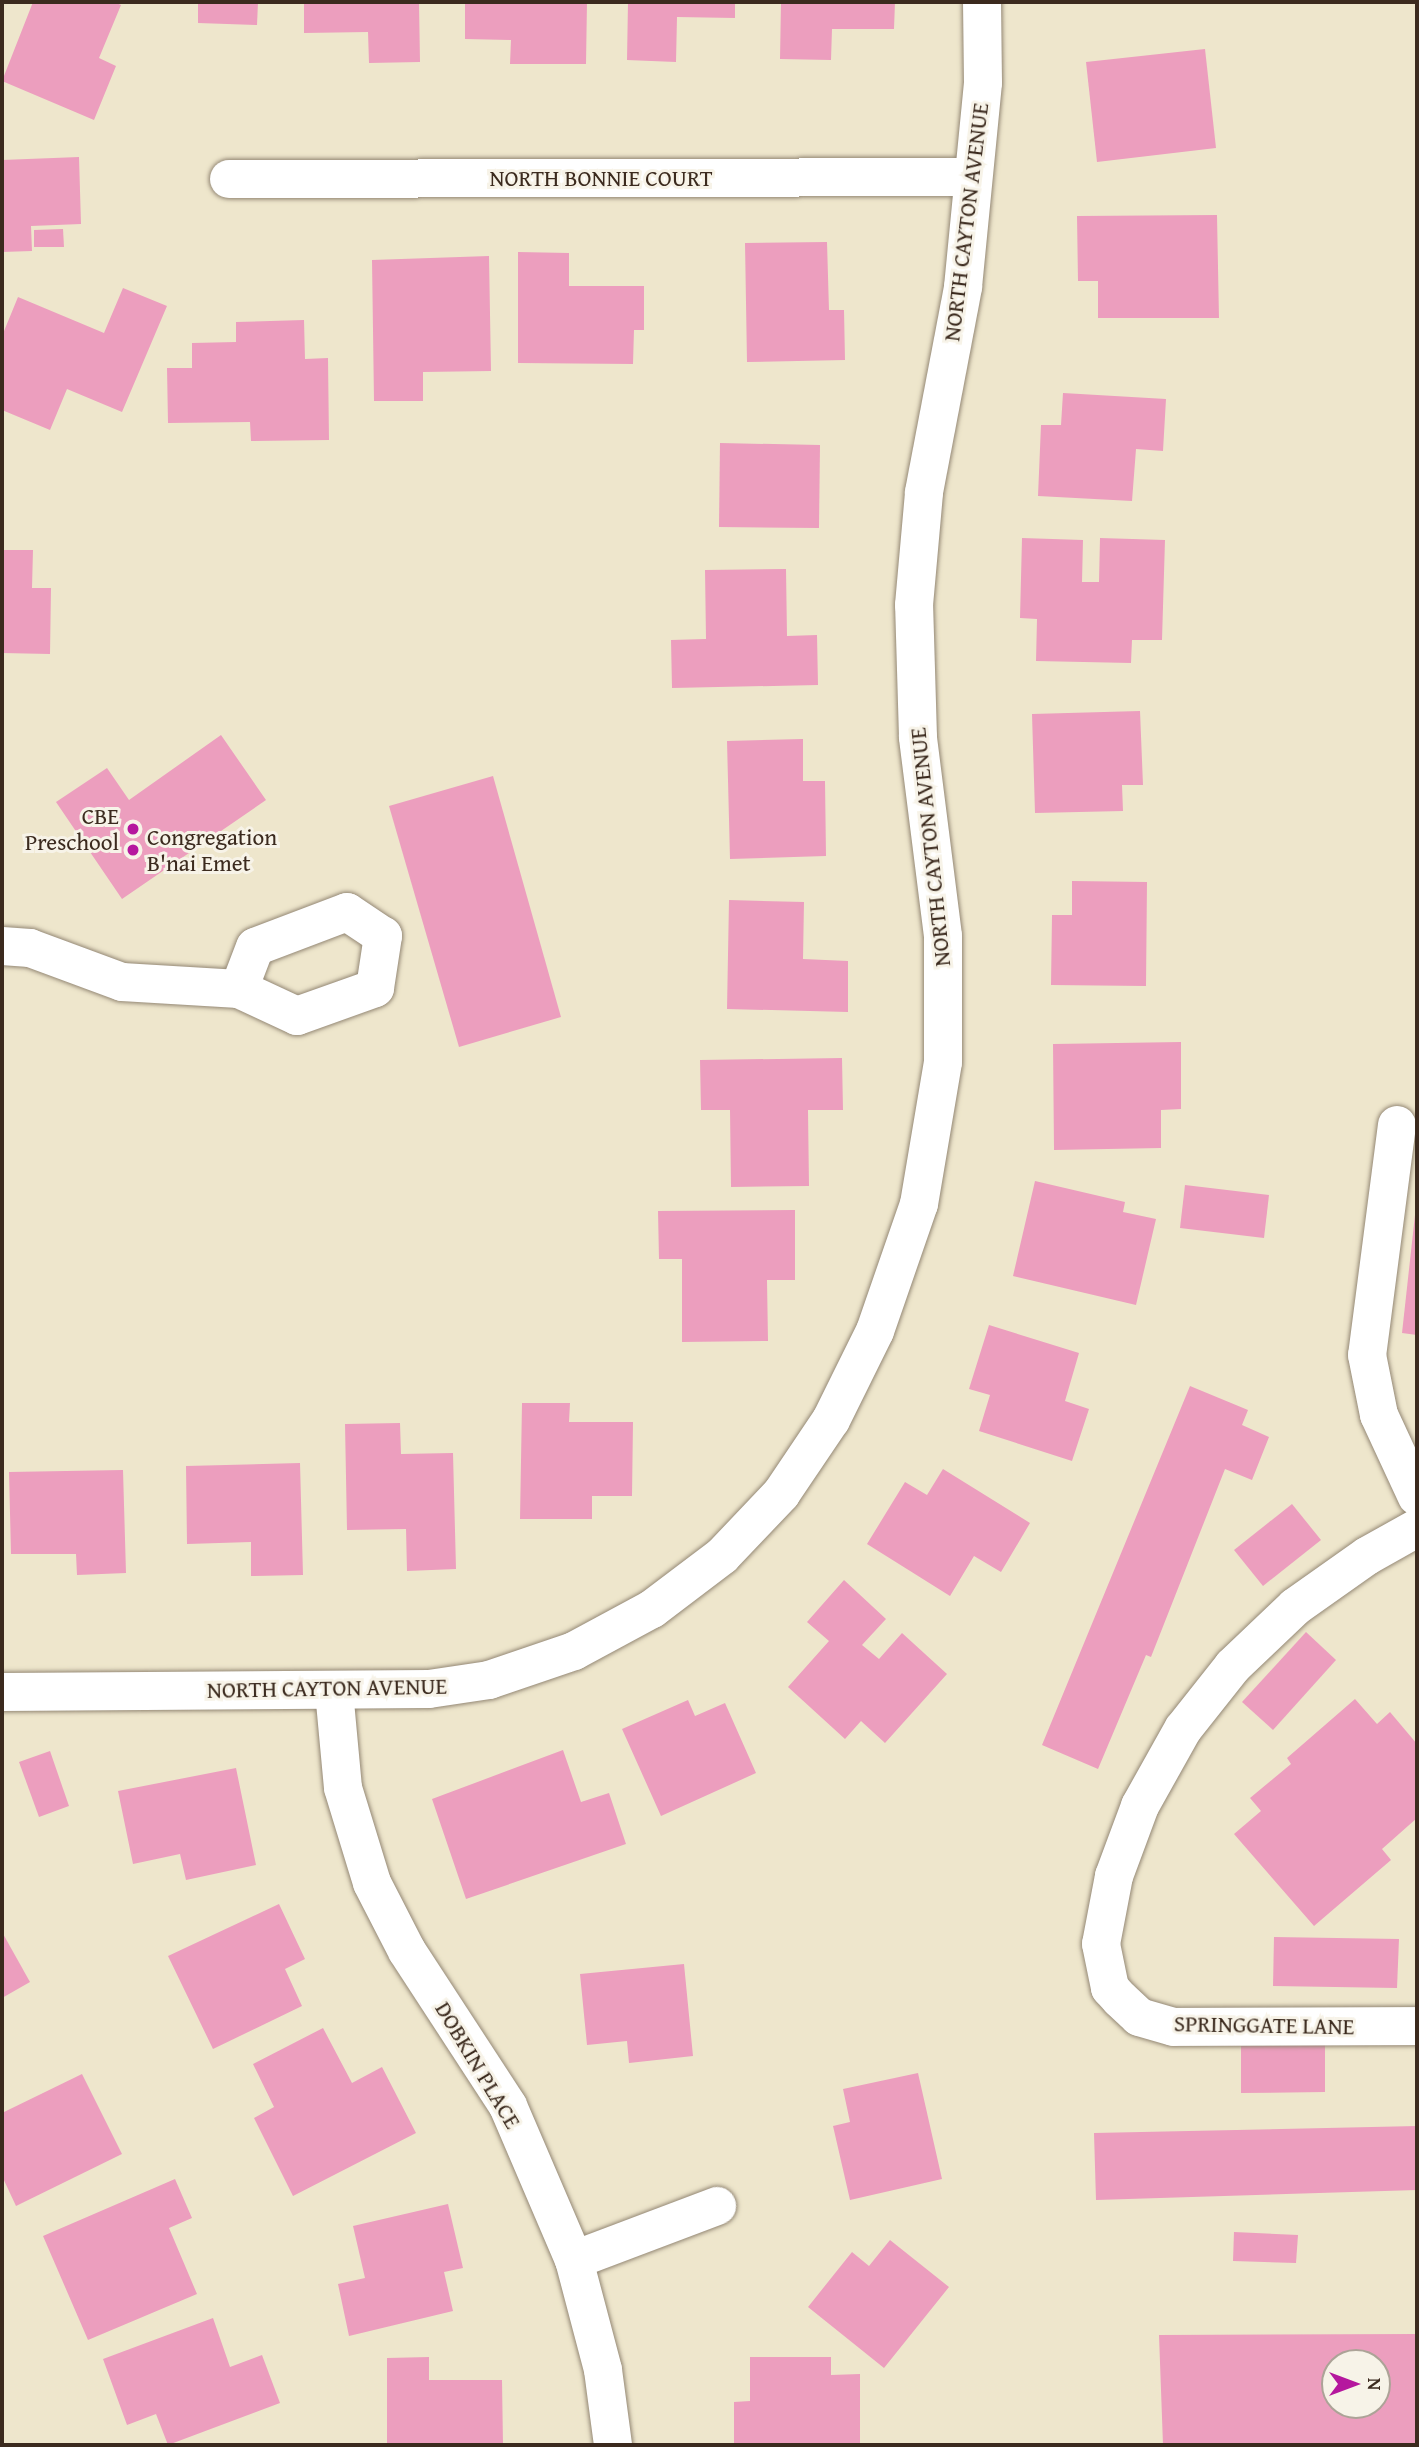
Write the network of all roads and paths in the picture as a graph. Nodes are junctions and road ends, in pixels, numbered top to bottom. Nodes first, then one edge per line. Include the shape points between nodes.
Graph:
1 (982, 2) edge
2 (974, 177) junction
3 (229, 179) dead end
4 (2, 946) edge
5 (239, 989) dead end
6 (1397, 1125) dead end
7 (1417, 1497) edge
8 (1417, 1528) edge
9 (334, 1691) junction
10 (2, 1692) edge
11 (1417, 2026) edge
12 (717, 2206) dead end
13 (574, 2260) junction
14 (613, 2445) edge

1 - 2 street, NORTH CAYTON AVENUE via 983,83
2 - 3 street, NORTH BONNIE COURT
2 - 9 street, NORTH CAYTON AVENUE via 963,287 924,492 914,605 918,737 943,936 943,1062 919,1204 875,1331 831,1420 781,1494 722,1556 652,1609 574,1651 489,1680 429,1689
4 - 5 street via 30,948 122,982
6 - 7 street via 1367,1355 1379,1415
8 - 11 street, SPRINGGATE LANE via 1367,1556 1295,1607 1233,1666 1183,1729 1140,1806 1114,1876 1101,1944 1110,1987 1120,1999 1139,2017 1174,2027
9 - 10 street, NORTH CAYTON AVENUE
9 - 13 street, DOBKIN PLACE via 343,1788 372,1883 407,1951 508,2106
12 - 13 street
13 - 14 street, DOBKIN PLACE via 603,2370

